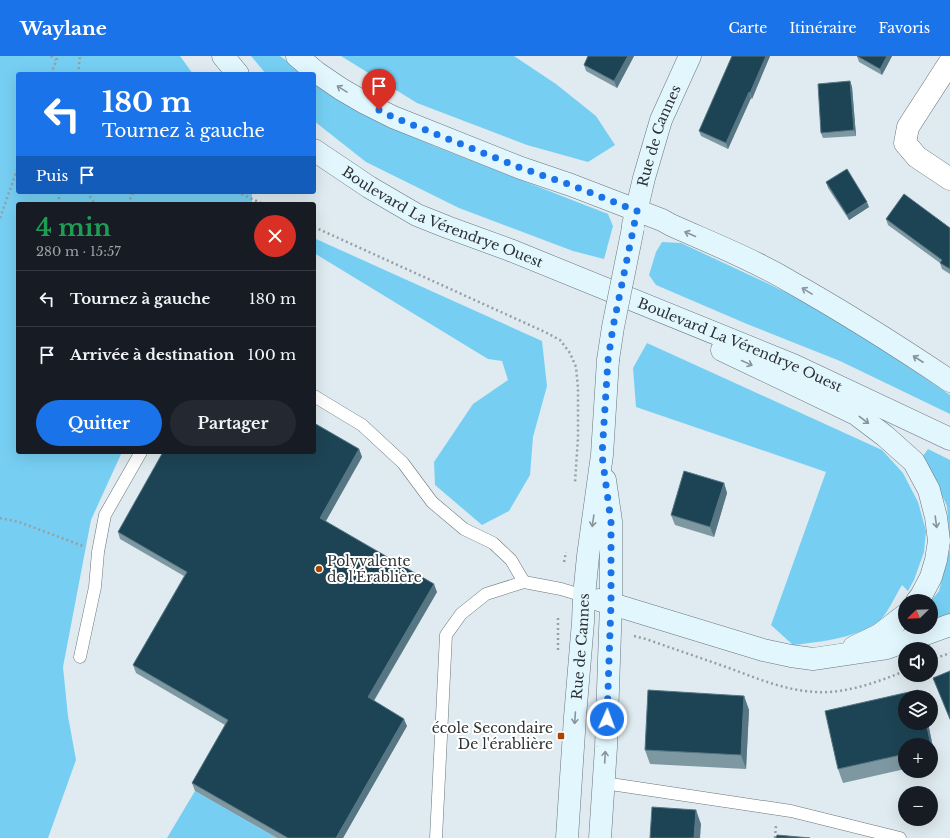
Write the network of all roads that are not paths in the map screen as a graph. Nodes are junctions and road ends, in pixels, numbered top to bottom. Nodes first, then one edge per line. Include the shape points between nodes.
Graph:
1 (223, 56) edge
2 (297, 56) edge
3 (690, 56) edge
4 (950, 62) edge
5 (236, 72) edge
6 (316, 151) edge
7 (950, 179) edge
8 (635, 219) junction
9 (574, 277) junction
10 (950, 381) edge
11 (316, 397) edge
12 (950, 439) edge
13 (140, 454) edge
14 (602, 455) junction
15 (524, 582) junction
16 (922, 594) edge
17 (584, 596) junction
18 (611, 603) junction
19 (898, 620) edge
20 (950, 625) edge
21 (837, 656) junction
22 (80, 657) dead end
23 (604, 783) junction
24 (436, 838) edge
25 (567, 838) edge
26 (600, 838) edge
27 (900, 838) edge

1 - 5 main road
8 -> 2 main road via 571,185 393,117 341,89
3 - 8 main road, Rue de Cannes via 661,120
4 - 7 street via 908,127 906,143 917,157
6 - 9 main road, Boulevard La Vérendrye Ouest via 417,215
10 -> 8 main road via 789,280 662,220
8 - 14 main road, Rue de Cannes, bridge via 608,360
9 - 12 main road, Boulevard La Vérendrye Ouest via 793,365
9 -> 16 main road via 856,414 914,462 929,490 939,541 931,577
11 - 15 lane via 362,425 403,464 432,502 464,529 493,543 511,560
13 - 22 lane via 105,515 95,587
14 -> 17 main road, Rue de Cannes
14 - 18 main road, Rue de Cannes via 611,522
15 - 17 lane
15 - 24 lane via 486,594 461,614 446,635
17 - 18 main road
17 -> 25 main road, Rue de Cannes
18 - 21 main road via 763,650 813,659
23 -> 18 main road, Rue de Cannes
19 - 21 main road via 879,634
20 - 21 main road via 887,648
23 - 26 main road, Rue de Cannes
23 - 27 lane via 791,810

